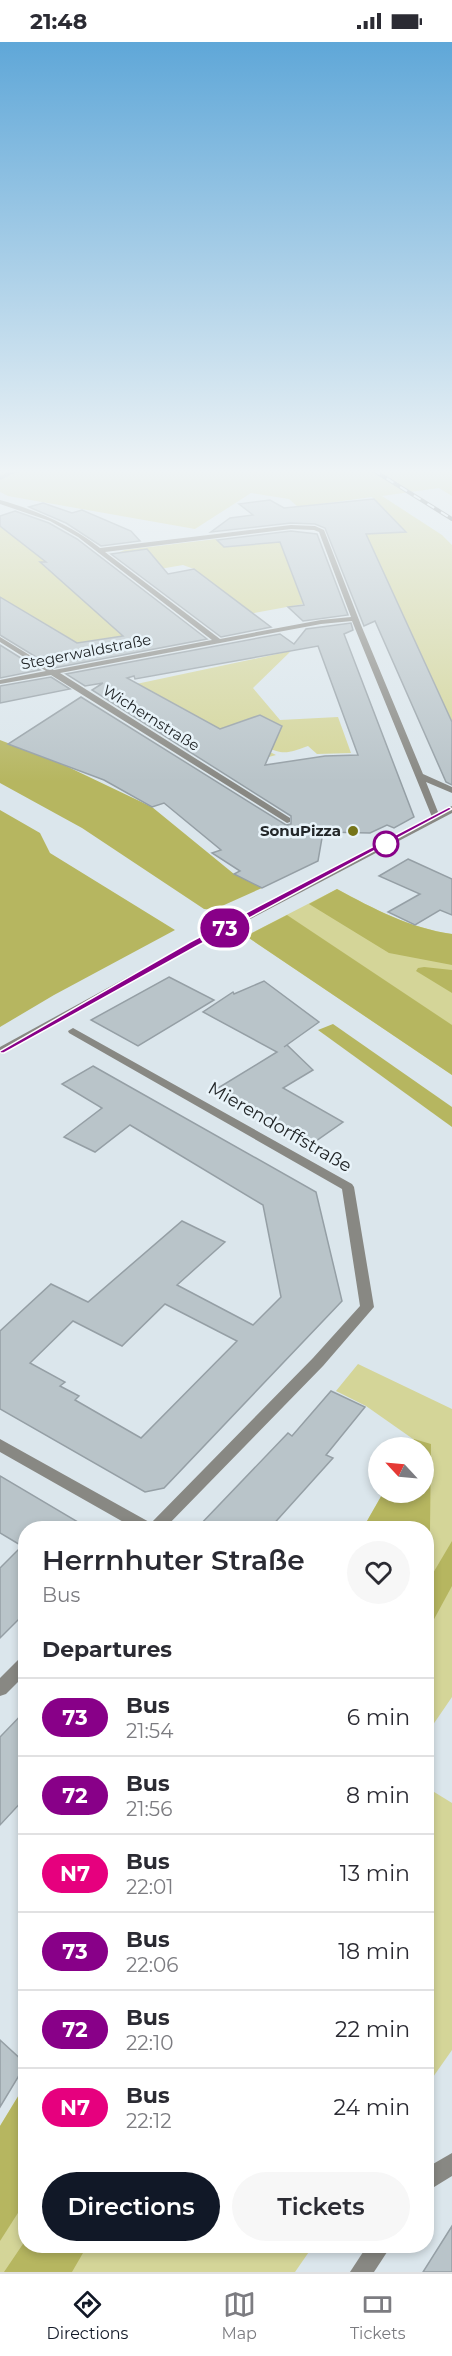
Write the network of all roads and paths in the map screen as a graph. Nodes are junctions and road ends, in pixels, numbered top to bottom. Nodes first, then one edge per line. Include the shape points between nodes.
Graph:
1 (132, 574) edge
2 (338, 574) edge
3 (355, 619) junction
4 (0, 639) edge
5 (217, 640) junction
6 (53, 672) junction
7 (0, 682) edge
8 (420, 776) junction
9 (452, 790) edge
10 (452, 809) edge
11 (436, 817) junction
12 (287, 820) dead end
13 (231, 925) tunnel mouth
14 (208, 936) tunnel mouth
15 (73, 1031) dead end
16 (0, 1051) edge
17 (0, 1445) edge
18 (134, 1521) edge
19 (163, 1521) edge
20 (18, 1671) edge
21 (0, 1689) edge
22 (452, 2163) edge
23 (434, 2175) edge
24 (375, 2253) edge
25 (362, 2272) edge

1 - 5 street
2 - 3 street
3 - 5 street, Stegerwaldstraße
3 - 8 street
4 - 6 street, Wichernstraße
5 - 6 street, Stegerwaldstraße
6 - 7 street, Stegerwaldstraße
6 - 12 street, Wichernstraße
8 - 9 street
8 - 11 street
10 - 11 street
11 - 13 street
14 - 16 street
15 - 19 street, Mierendorffstraße via 348,1186 367,1307
17 - 18 street
20 - 21 street
22 - 23 street
24 - 25 street

